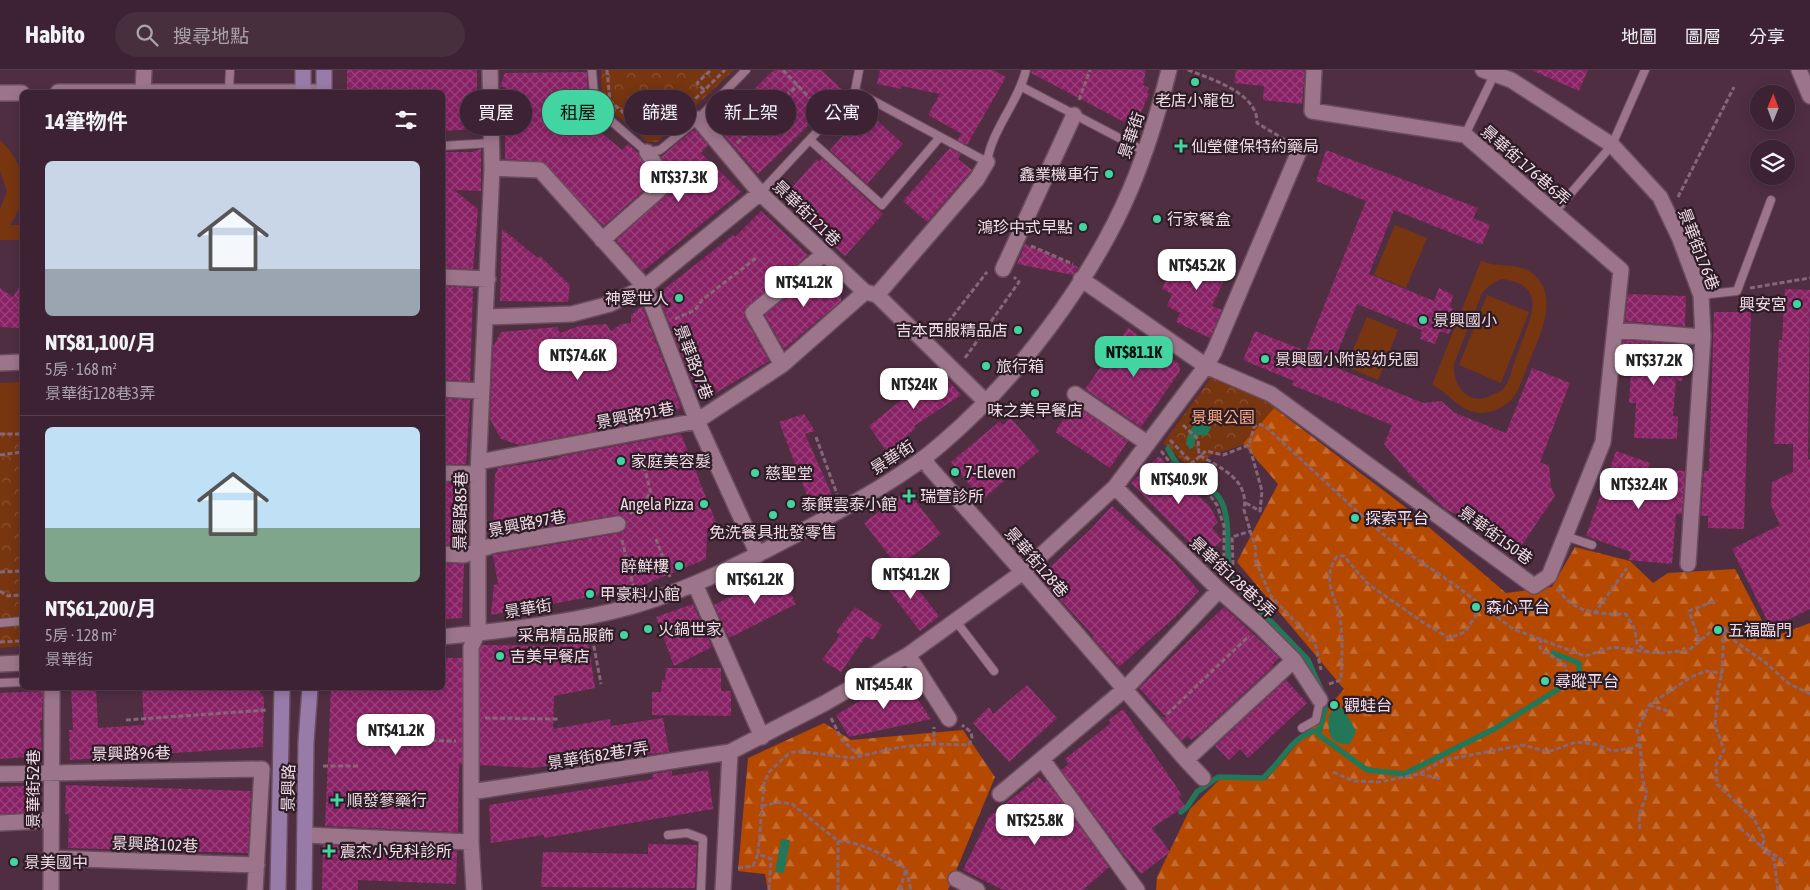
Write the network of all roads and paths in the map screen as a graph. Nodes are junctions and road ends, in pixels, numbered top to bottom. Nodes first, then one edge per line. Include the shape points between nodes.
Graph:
1 (144, 70) edge
2 (230, 70) edge
3 (304, 70) edge
4 (324, 70) edge
5 (490, 70) edge
6 (592, 70) edge
7 (607, 70) edge
8 (711, 70) edge
9 (725, 70) edge
10 (746, 70) edge
11 (783, 70) edge
12 (859, 70) edge
13 (1026, 70) edge
14 (1090, 70) edge
15 (1169, 70) edge
16 (1188, 70) edge
17 (1314, 70) edge
18 (1645, 70) edge
19 (1799, 70) edge
20 (1486, 71) edge
21 (798, 85) junction
22 (1022, 87) junction
23 (1734, 87) dead end
24 (143, 90) edge
25 (229, 90) edge
26 (303, 90) edge
27 (324, 90) edge
28 (704, 90) junction
29 (727, 90) edge
30 (855, 90) edge
31 (0, 93) edge
32 (20, 93) edge
33 (806, 93) edge
34 (1810, 96) edge
35 (696, 98) edge
36 (878, 103) edge
37 (706, 111) edge
38 (624, 113) edge
39 (1074, 115) junction
40 (698, 119) junction
41 (815, 135) edge
42 (1465, 135) junction
43 (940, 137) junction
44 (810, 140) junction
45 (491, 143) junction
46 (445, 146) edge
47 (1612, 146) junction
48 (1300, 149) joint
49 (1144, 151) junction
50 (647, 152) junction
51 (727, 152) junction
52 (987, 162) junction
53 (492, 168) junction
54 (760, 193) junction
55 (1771, 200) dead end
56 (1554, 213) junction
57 (1669, 216) junction
58 (602, 240) junction
59 (1018, 240) junction
60 (824, 254) junction
61 (756, 258) dead end
62 (1074, 264) dead end
63 (1003, 269) junction
64 (445, 277) edge
65 (1810, 278) edge
66 (488, 279) junction
67 (1081, 279) junction
68 (645, 288) junction
69 (1737, 291) junction
70 (871, 293) junction
71 (1700, 295) junction
72 (486, 317) junction
73 (661, 326) junction
74 (1615, 330) junction
75 (1702, 337) junction
76 (929, 346) junction
77 (0, 362) edge
78 (20, 362) edge
79 (782, 365) junction
80 (1206, 366) junction
81 (956, 371) junction
82 (445, 389) edge
83 (481, 390) junction
84 (1075, 394) dead end
85 (987, 403) junction
86 (1188, 417) dead end
87 (697, 421) junction
88 (1183, 425) junction
89 (1178, 430) dead end
90 (635, 433) junction
91 (0, 434) edge
92 (20, 434) edge
93 (1174, 435) dead end
94 (816, 436) dead end
95 (1147, 443) junction
96 (1249, 445) junction
97 (20, 452) edge
98 (0, 455) edge
99 (1200, 455) junction
100 (924, 458) junction
101 (478, 468) junction
102 (445, 473) edge
103 (1115, 487) junction
104 (1246, 503) junction
105 (845, 507) junction
106 (618, 524) junction
107 (1251, 531) junction
108 (1565, 536) junction
109 (656, 539) dead end
110 (1592, 545) dead end
111 (477, 551) junction
112 (445, 554) edge
113 (758, 555) junction
114 (1688, 564) dead end
115 (1225, 567) junction
116 (1627, 568) dead end
117 (20, 571) edge
118 (0, 572) edge
119 (1023, 572) junction
120 (1549, 576) junction
121 (695, 584) junction
122 (634, 590) dead end
123 (1219, 590) junction
124 (0, 591) edge
125 (676, 592) junction
126 (20, 595) edge
127 (1717, 600) dead end
128 (1482, 606) junction
129 (1594, 614) junction
130 (589, 617) junction
131 (956, 620) junction
132 (20, 621) edge
133 (0, 623) edge
134 (1260, 626) junction
135 (1724, 628) junction
136 (478, 632) junction
137 (445, 637) edge
138 (1541, 638) junction
139 (1699, 640) junction
140 (20, 641) edge
141 (0, 642) edge
142 (1648, 652) junction
143 (908, 655) junction
144 (1294, 660) junction
145 (20, 663) edge
146 (0, 664) edge
147 (994, 671) dead end
148 (1722, 673) junction
149 (20, 682) edge
150 (0, 683) edge
151 (1544, 683) dead end
152 (602, 684) dead end
153 (1326, 685) junction
154 (1125, 689) junction
155 (52, 690) edge
156 (282, 690) edge
157 (310, 690) edge
158 (1810, 694) edge
159 (1324, 696) junction
160 (825, 703) junction
161 (1649, 705) junction
162 (268, 710) dead end
163 (1668, 710) dead end
164 (472, 718) junction
165 (559, 719) dead end
166 (126, 720) dead end
167 (946, 722) junction
168 (934, 725) junction
169 (1156, 725) junction
170 (1302, 728) dead end
171 (762, 737) junction
172 (364, 740) dead end
173 (472, 741) junction
174 (1641, 743) junction
175 (934, 744) junction
176 (730, 752) junction
177 (862, 757) junction
178 (1042, 759) junction
179 (1186, 760) junction
180 (323, 766) dead end
181 (360, 766) dead end
182 (51, 772) junction
183 (1333, 772) dead end
184 (0, 774) edge
185 (1419, 774) junction
186 (1203, 778) dead end
187 (1441, 779) dead end
188 (471, 792) junction
189 (1000, 794) dead end
190 (762, 806) junction
191 (50, 818) junction
192 (0, 823) edge
193 (1740, 828) dead end
194 (1640, 829) dead end
195 (668, 835) dead end
196 (304, 836) junction
197 (470, 842) junction
198 (838, 842) junction
199 (1761, 846) junction
200 (1767, 853) junction
201 (758, 854) junction
202 (51, 858) junction
203 (1786, 863) dead end
204 (257, 865) junction
205 (725, 866) junction
206 (906, 869) junction
207 (956, 879) dead end
208 (51, 890) edge
209 (255, 890) edge
210 (278, 890) edge
211 (304, 890) edge
212 (474, 890) edge
213 (701, 890) edge
214 (723, 890) edge
215 (769, 890) edge
216 (838, 890) edge
217 (900, 890) edge
218 (912, 890) edge
219 (977, 890) edge
220 (1137, 890) edge
221 (1778, 890) edge

1 - 24 street
2 - 25 lane
3 - 26 street
4 - 27 street
5 - 45 street, 景興路85巷
6 - 50 lane via 595,107
7 - 38 path via 610,101
8 - 28 path via 697,82
9 - 28 path
10 - 29 lane
11 - 21 path
12 - 30 lane
13 - 22 lane
14 - 39 path
15 - 49 street, 景華街
16 - 48 path via 1240,92 1257,116 1257,122
17 - 42 street, 景華街 176巷6弄 via 1312,111
18 - 47 lane
19 - 34 street
20 - 42 lane
20 - 47 street, 景華街176巷 via 1512,80
21 - 33 path
21 - 51 path
22 - 39 lane
22 - 52 lane via 989,150
23 - 57 path
28 - 35 path
31 - 32 street
36 - 43 lane
37 - 40 lane
39 - 49 lane
39 - 59 street
40 - 50 lane via 660,150
40 - 51 street, 景華街121巷
41 - 44 lane
42 - 56 street, 景華街 176巷6弄
43 - 44 lane via 882,204
43 - 52 lane
44 - 54 lane
45 - 46 lane
45 - 53 street, 景興路85巷
47 - 56 lane
47 - 57 street, 景華街176巷 via 1660,197
48 - 80 street
49 - 67 street, 景華街 via 1114,224
50 - 58 street via 667,183
51 - 54 street, 景華街121巷
52 - 70 street, 景興路91巷 via 977,179
53 - 58 street, 景華路97巷 via 540,170
53 - 66 street, 景興路85巷
54 - 60 street, 景華街121巷
54 - 68 street
55 - 69 lane
56 - 74 street, 景華街 176巷6弄 via 1621,270
57 - 71 street, 景華街176巷
58 - 68 street, 景華路97巷
59 - 62 path
59 - 63 street
60 - 70 street, 景華街121巷
60 - 79 street via 753,313
61 - 73 path via 702,300 695,310
63 - 76 path via 992,265
63 - 81 path via 1020,282
64 - 66 street
65 - 69 path
66 - 72 street, 景興路85巷
67 - 80 street, 景華街150巷
67 - 85 street, 景華街 via 1027,358
68 - 72 street via 610,304 572,314
68 - 73 street, 景華路97巷
69 - 71 lane
70 - 76 street, 景華街121巷
70 - 79 street, 景興路91巷
71 - 75 street, 景華街176巷
72 - 83 street, 景興路85巷
73 - 87 street, 景華路97巷
74 - 75 street
74 - 108 street, 景華街150巷 via 1602,442
75 - 114 street, 景華街176巷
76 - 81 street, 景華街121巷
77 - 78 street
79 - 87 street, 景興路91巷
80 - 95 street
80 - 120 street, 景華街150巷 via 1259,381 1279,400 1534,586
81 - 85 street, 景華街121巷
82 - 83 street
83 - 101 street, 景興路85巷
84 - 95 street
85 - 100 street, 景華街
86 - 88 path
87 - 90 street, 景興路91巷
87 - 113 street, 景華路97巷
88 - 89 path
88 - 99 path via 1198,439
90 - 101 street, 景興路91巷
90 - 106 path via 651,494
91 - 92 path
93 - 99 path via 1170,440 1192,462
94 - 105 path
95 - 103 street
95 - 115 path via 1163,452 1176,470 1209,494 1217,505 1224,526
96 - 99 path via 1223,455 1206,451
96 - 104 path via 1262,491 1260,511
96 - 128 path via 1254,427 1258,424 1265,426 1382,533
97 - 98 path
99 - 104 path via 1238,480
100 - 105 street, 景華街
100 - 119 street, 景華街128巷
101 - 102 street, 景興路91巷
101 - 111 street, 景興路85巷
103 - 119 street
103 - 123 street, 景華街128巷3弄
104 - 107 path via 1244,510
105 - 113 street, 景華街
106 - 111 street, 景興路97巷 via 494,545
106 - 122 path
107 - 115 path via 1232,538 1233,564
107 - 153 path via 1256,560 1272,596 1315,643
108 - 110 lane
108 - 120 street, 景華街150巷
109 - 125 path
111 - 112 street, 景興路97巷 via 464,555
111 - 136 street, 景興路85巷
113 - 121 street, 景華街
115 - 123 path
116 - 129 path
117 - 118 path
119 - 131 street, 景華街82巷7弄
119 - 154 street, 景華街128巷
120 - 129 path via 1564,600
121 - 125 street, 景華街
121 - 171 street
123 - 134 street, 景華街128巷3弄
123 - 154 street
124 - 126 path via 8,596
125 - 130 street, 景華街
127 - 139 path via 1689,611
128 - 138 path via 1512,629
128 - 153 path via 1465,632 1449,638 1368,584 1344,556 1337,556 1331,566 1330,586 1340,618 1341,680
129 - 142 path via 1626,614 1635,630 1637,644
130 - 136 street, 景華街
130 - 152 path
131 - 143 street, 景華街82巷7弄
131 - 147 lane
132 - 133 lane
134 - 144 street, 景華街128巷3弄
134 - 169 path
135 - 139 path via 1715,628
135 - 148 path
135 - 158 path via 1736,642 1788,683
136 - 137 street, 景華街
136 - 164 street, 景興路85巷 via 472,647
138 - 142 path via 1585,656 1612,647
138 - 151 path via 1540,648 1565,665 1567,673
139 - 142 path via 1689,650
140 - 141 path
143 - 160 street, 景華街82巷7弄
143 - 167 street
144 - 159 street, 景華街128巷3弄
144 - 179 street
145 - 146 street
148 - 161 path via 1706,671 1691,677
148 - 199 path via 1714,725 1724,750 1716,765 1717,784 1754,819 1766,840
149 - 150 lane
153 - 159 path
154 - 169 street, 景華街128巷
154 - 178 street
155 - 182 street, 景華街52巷
156 - 210 street, 景興路
157 - 196 street, 景興路
159 - 170 lane via 1316,720
160 - 171 street, 景華街82巷7弄
160 - 177 path via 842,740
161 - 163 path
161 - 174 path via 1637,731
162 - 166 path
164 - 165 path
164 - 173 street, 景興路85巷
167 - 168 path
167 - 168 path
167 - 175 path via 971,732 969,745
168 - 175 path
169 - 179 street, 景華街128巷
171 - 176 street, 景華街82巷7弄
172 - 173 path
173 - 188 street, 景興路85巷
174 - 185 path via 1633,748 1614,751 1576,742 1548,752 1523,745 1444,760
174 - 194 path via 1641,780 1647,793 1639,816
175 - 177 path via 900,746
176 - 188 street, 景華街82巷7弄
176 - 205 street
177 - 190 path via 797,751 788,754 770,771 764,783
178 - 189 street
178 - 220 street
179 - 186 street, 景華街128巷
180 - 181 path
182 - 184 street, 景興路96巷
182 - 191 street, 景華街52巷
182 - 204 street, 景興路96巷 via 262,769
183 - 185 path via 1353,781 1379,782
185 - 187 path
188 - 197 street, 景興路85巷
190 - 198 path via 779,802 792,804
190 - 201 path
191 - 192 street
191 - 202 street, 景華街52巷
193 - 199 path
195 - 213 lane via 687,832 703,839
196 - 197 street
196 - 211 street, 景興路
197 - 212 street, 景興路85巷
198 - 206 path via 847,841
198 - 216 path
199 - 200 path
200 - 203 path via 1769,850
200 - 221 path via 1774,859
201 - 205 path via 753,866
201 - 215 path via 771,859
202 - 204 street, 景興路102巷
202 - 208 street, 景華街52巷
204 - 209 street
205 - 214 street
206 - 217 path
206 - 218 path
207 - 219 street

